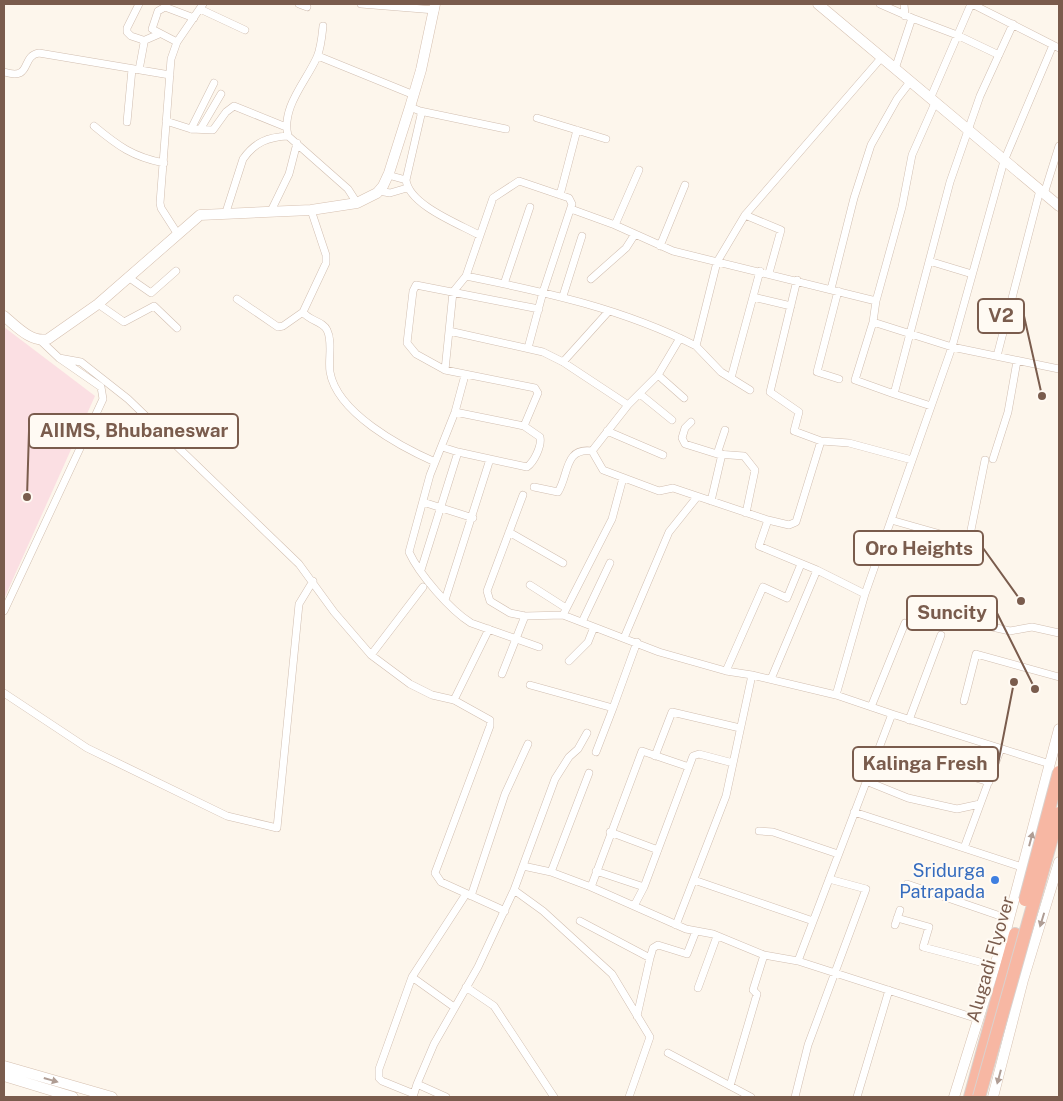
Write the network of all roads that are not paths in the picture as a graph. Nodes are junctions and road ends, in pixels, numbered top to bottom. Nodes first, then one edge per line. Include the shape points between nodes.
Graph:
1 (138, 4) edge
2 (299, 4) edge
3 (361, 4) edge
4 (818, 4) edge
5 (880, 4) edge
6 (904, 4) edge
7 (971, 4) edge
8 (201, 6) edge
9 (307, 7) dead end
10 (435, 7) edge
11 (908, 17) junction
12 (194, 18) junction
13 (1013, 24) junction
14 (323, 26) dead end
15 (245, 30) dead end
16 (159, 34) junction
17 (957, 35) junction
18 (144, 41) junction
19 (177, 42) junction
20 (1056, 46) edge
21 (999, 55) junction
22 (318, 56) junction
23 (882, 57) junction
24 (896, 69) junction
25 (135, 70) junction
26 (4, 72) edge
27 (170, 75) junction
28 (910, 82) junction
29 (214, 83) dead end
30 (221, 94) dead end
31 (414, 95) junction
32 (933, 101) junction
33 (415, 109) junction
34 (537, 118) dead end
35 (166, 120) junction
36 (127, 122) dead end
37 (94, 126) dead end
38 (286, 127) junction
39 (201, 128) junction
40 (191, 129) junction
41 (506, 129) dead end
42 (577, 130) junction
43 (968, 131) junction
44 (288, 136) junction
45 (606, 139) dead end
46 (296, 143) junction
47 (1059, 146) edge
48 (1004, 161) junction
49 (164, 163) junction
50 (639, 170) dead end
51 (388, 175) junction
52 (406, 184) junction
53 (685, 186) dead end
54 (378, 191) junction
55 (1042, 192) junction
56 (560, 195) junction
57 (357, 203) junction
58 (1059, 206) edge
59 (530, 207) dead end
60 (571, 209) junction
61 (311, 210) junction
62 (271, 211) junction
63 (226, 212) junction
64 (745, 215) junction
65 (615, 225) junction
66 (177, 233) junction
67 (635, 234) junction
68 (479, 235) junction
69 (582, 236) dead end
70 (660, 246) junction
71 (929, 261) junction
72 (717, 262) junction
73 (176, 271) dead end
74 (760, 271) junction
75 (769, 273) junction
76 (972, 274) junction
77 (466, 276) junction
78 (128, 277) junction
79 (591, 279) dead end
80 (797, 280) junction
81 (504, 284) junction
82 (834, 290) junction
83 (453, 292) junction
84 (543, 292) junction
85 (563, 296) junction
86 (753, 297) junction
87 (237, 299) dead end
88 (876, 300) junction
89 (98, 304) junction
90 (791, 306) junction
91 (539, 309) junction
92 (303, 312) junction
93 (608, 312) junction
94 (4, 316) edge
95 (873, 322) junction
96 (177, 328) dead end
97 (449, 331) junction
98 (909, 333) junction
99 (680, 338) junction
100 (40, 341) junction
101 (696, 346) junction
102 (952, 347) junction
103 (528, 348) junction
104 (997, 356) junction
105 (58, 358) junction
106 (1017, 361) junction
107 (563, 362) junction
108 (445, 370) junction
109 (1059, 370) edge
110 (465, 374) junction
111 (658, 375) junction
112 (731, 378) junction
113 (839, 379) dead end
114 (750, 390) dead end
115 (640, 394) junction
116 (894, 394) junction
117 (684, 398) dead end
118 (628, 405) junction
119 (931, 406) junction
120 (455, 412) junction
121 (672, 420) dead end
122 (691, 422) dead end
123 (524, 426) junction
124 (726, 430) dead end
125 (607, 431) junction
126 (821, 441) junction
127 (442, 447) junction
128 (592, 451) junction
129 (458, 452) junction
130 (719, 454) junction
131 (663, 455) dead end
132 (490, 459) junction
133 (993, 459) dead end
134 (912, 460) junction
135 (985, 460) dead end
136 (435, 462) junction
137 (623, 478) junction
138 (534, 486) dead end
139 (523, 495) dead end
140 (696, 497) junction
141 (711, 501) junction
142 (423, 502) junction
143 (441, 507) junction
144 (746, 513) junction
145 (473, 518) junction
146 (768, 520) junction
147 (891, 520) junction
148 (509, 532) junction
149 (563, 563) dead end
150 (610, 563) dead end
151 (802, 564) junction
152 (421, 570) junction
153 (817, 570) junction
154 (313, 581) junction
155 (530, 585) dead end
156 (423, 588) dead end
157 (865, 594) junction
158 (445, 600) junction
159 (4, 611) edge
160 (564, 611) junction
161 (525, 616) junction
162 (582, 622) junction
163 (905, 623) dead end
164 (983, 625) dead end
165 (594, 627) junction
166 (489, 629) junction
167 (1059, 634) edge
168 (941, 635) dead end
169 (624, 638) junction
170 (516, 639) junction
171 (637, 642) junction
172 (539, 647) dead end
173 (371, 655) junction
174 (569, 661) dead end
175 (726, 671) junction
176 (502, 674) dead end
177 (752, 675) junction
178 (1059, 677) edge
179 (771, 679) junction
180 (530, 685) dead end
181 (4, 693) edge
182 (836, 695) junction
183 (454, 700) junction
184 (964, 701) dead end
185 (871, 707) junction
186 (613, 708) junction
187 (892, 714) junction
188 (909, 720) junction
189 (740, 728) junction
190 (1059, 730) edge
191 (586, 733) dead end
192 (528, 744) dead end
193 (879, 748) junction
194 (1001, 748) junction
195 (596, 752) dead end
196 (655, 756) junction
197 (733, 763) junction
198 (689, 767) junction
199 (1055, 768) edge
200 (588, 773) dead end
201 (866, 781) junction
202 (988, 782) junction
203 (980, 804) junction
204 (854, 812) junction
205 (1059, 813) edge
206 (759, 831) dead end
207 (610, 832) junction
208 (964, 848) junction
209 (658, 850) junction
210 (838, 854) junction
211 (1059, 862) edge
212 (523, 866) junction
213 (1024, 868) junction
214 (596, 871) junction
215 (551, 872) junction
216 (1058, 874) edge
217 (829, 879) junction
218 (694, 880) junction
219 (907, 884) dead end
220 (591, 887) junction
221 (644, 887) junction
222 (514, 890) junction
223 (469, 895) junction
224 (634, 906) junction
225 (505, 911) junction
226 (1009, 919) junction
227 (580, 921) dead end
228 (813, 921) junction
229 (676, 924) junction
230 (895, 925) dead end
231 (696, 931) junction
232 (717, 936) junction
233 (764, 955) junction
234 (650, 958) junction
235 (798, 960) junction
236 (995, 966) junction
237 (835, 973) junction
238 (412, 977) junction
239 (466, 987) junction
240 (698, 988) dead end
241 (889, 990) junction
242 (454, 1007) junction
243 (637, 1016) junction
244 (978, 1020) junction
245 (668, 1053) dead end
246 (4, 1066) edge
247 (4, 1076) edge
248 (417, 1084) junction
249 (730, 1086) junction
250 (413, 1096) edge
251 (73, 1097) edge
252 (112, 1097) edge
253 (446, 1097) edge
254 (554, 1097) edge
255 (629, 1097) edge
256 (751, 1097) edge
257 (795, 1097) edge
258 (857, 1097) edge
259 (954, 1097) edge
260 (970, 1097) edge
261 (979, 1097) edge
262 (993, 1097) edge

1 - 18 street via 127,32
2 - 9 street
3 - 10 street
4 - 23 street
5 - 11 street
6 - 11 street
7 - 13 street
7 - 17 street
8 - 12 street
8 - 15 street
10 - 31 street
11 - 17 street
11 - 24 street
12 - 16 street via 161,7 152,25
12 - 19 street
13 - 20 street
13 - 21 street
14 - 22 street
16 - 18 street
16 - 19 street
17 - 21 street
17 - 32 street
18 - 25 street
19 - 27 street
20 - 48 street
21 - 43 street
22 - 31 street
22 - 38 street via 292,103
23 - 24 street
23 - 64 street
24 - 28 street
25 - 26 street via 39,53 30,58 22,73
25 - 27 street
25 - 36 street
27 - 35 street
28 - 32 street
28 - 82 street via 871,145 854,198
29 - 40 street
30 - 39 street
31 - 33 street
32 - 43 street
32 - 88 street via 912,155 902,207
33 - 41 street
33 - 51 street
33 - 52 street via 421,120
34 - 42 street
35 - 40 street
35 - 49 street
37 - 49 street via 120,148 144,159
38 - 39 street via 234,106 213,130
38 - 44 street
39 - 40 street
42 - 45 street
42 - 56 street
43 - 48 street
43 - 71 street via 950,182
44 - 46 street
44 - 63 street via 268,138 248,152
46 - 57 street via 348,188
46 - 62 street via 289,174
47 - 55 street
48 - 55 street
48 - 76 street
49 - 66 street via 161,208
50 - 65 street
51 - 52 street
51 - 54 street
52 - 54 street via 390,193
52 - 68 street via 412,195 434,211
53 - 70 street
54 - 57 street
55 - 58 street
55 - 104 street
56 - 60 street via 571,201
56 - 68 street via 516,182 493,198
57 - 61 street
59 - 81 street
60 - 65 street
60 - 84 street
61 - 62 street
61 - 92 street via 326,263
62 - 63 street
63 - 66 street via 200,214
64 - 72 street
64 - 75 street via 781,230
65 - 67 street
66 - 78 street
67 - 70 street
67 - 79 street via 626,248
68 - 77 street
69 - 85 street
70 - 72 street
71 - 76 street
71 - 98 street
72 - 74 street
72 - 101 street
73 - 78 street via 151,293
74 - 75 street
74 - 86 street
75 - 80 street
76 - 102 street
77 - 81 street
77 - 83 street
78 - 89 street
80 - 82 street
80 - 90 street
81 - 84 street
82 - 88 street
82 - 113 street via 817,372
83 - 91 street
83 - 97 street
83 - 108 street via 416,285 407,343 416,354
84 - 85 street
84 - 91 street
85 - 93 street
86 - 90 street
86 - 112 street
87 - 92 street via 278,327
88 - 95 street
89 - 96 street via 124,322 154,306
89 - 100 street via 48,339
90 - 126 street via 770,392 799,412 794,431
91 - 103 street
92 - 136 street via 329,332 330,373 346,400 388,439
93 - 99 street
93 - 107 street
94 - 100 street
95 - 98 street
95 - 116 street via 855,380
97 - 103 street
97 - 108 street
98 - 102 street
98 - 116 street
99 - 101 street
99 - 111 street
100 - 105 street
101 - 112 street via 713,365
102 - 104 street
102 - 119 street
103 - 107 street
104 - 106 street
105 - 154 street via 81,362 128,399
105 - 159 street via 101,387 103,399
106 - 109 street
106 - 133 street via 1008,412
107 - 118 street
108 - 110 street
110 - 120 street
110 - 123 street via 535,388 538,393
111 - 115 street
111 - 117 street
112 - 114 street
115 - 118 street
115 - 121 street
116 - 119 street
118 - 125 street
119 - 134 street
120 - 123 street
120 - 127 street
122 - 130 street via 685,428 685,444
123 - 132 street via 541,440 530,465
124 - 130 street
125 - 128 street
125 - 131 street
126 - 134 street via 849,443
126 - 146 street via 796,522 789,525
127 - 129 street
127 - 136 street
128 - 137 street via 603,470
128 - 138 street via 579,451 572,456 558,492
129 - 132 street
129 - 143 street
130 - 141 street
130 - 144 street via 744,456 755,470
132 - 145 street
134 - 147 street
135 - 147 street via 969,540
136 - 142 street
137 - 140 street via 659,491 670,487
137 - 160 street via 612,519
139 - 148 street
140 - 141 street
140 - 169 street via 669,532
141 - 144 street
142 - 143 street
142 - 152 street via 409,552
143 - 145 street
143 - 152 street
144 - 146 street
145 - 158 street
146 - 151 street via 759,546
147 - 157 street
148 - 149 street
148 - 161 street via 488,597 510,613
150 - 162 street
151 - 153 street
151 - 175 street via 787,598 763,587
152 - 158 street
153 - 157 street
153 - 179 street
154 - 173 street via 334,612
154 - 181 street via 299,604 277,828 227,816 87,748
155 - 160 street
156 - 173 street
157 - 182 street
158 - 166 street via 462,617
160 - 161 street
160 - 162 street
161 - 170 street
162 - 165 street
163 - 185 street
164 - 167 street via 1010,631 1032,627
165 - 169 street
165 - 174 street via 581,651
166 - 170 street
166 - 183 street
168 - 188 street
169 - 171 street
170 - 172 street
170 - 176 street
171 - 175 street via 659,652
171 - 186 street
173 - 183 street via 410,684 432,695
175 - 177 street
177 - 179 street
177 - 189 street
178 - 184 street via 976,654
179 - 182 street
180 - 186 street
182 - 185 street
183 - 223 street via 491,722 435,873 441,882
185 - 187 street
186 - 195 street
187 - 188 street
187 - 193 street
188 - 194 street
189 - 196 street via 672,712
189 - 197 street
190 - 199 street
191 - 212 street via 555,779
192 - 223 street via 505,794
193 - 201 street
193 - 202 street
194 - 199 street
194 - 202 street
196 - 198 street
196 - 207 street via 642,751
197 - 198 street via 696,754
197 - 218 street via 726,796
198 - 209 street
213 -> 199 street
199 - 260 highway, Alugadi Flyover, bridge
200 - 215 street
201 - 203 street via 908,798 957,809
201 - 204 street
202 - 203 street
203 - 208 street
204 - 208 street
204 - 210 street
205 - 261 highway, Alugadi Flyover, bridge
206 - 210 street via 773,832
207 - 209 street
207 - 214 street
208 - 213 street
209 - 221 street
210 - 217 street
211 - 216 street
212 - 215 street
212 - 222 street
213 - 216 street
213 - 226 street
214 - 220 street
214 - 221 street
215 - 220 street
216 -> 262 street via 1023,980
217 - 228 street
217 - 237 street via 866,889
218 - 228 street
218 - 229 street
219 - 226 street
220 - 224 street
221 - 224 street
222 - 225 street
222 - 243 street via 612,974
223 - 225 street
223 - 238 street
224 - 229 street
225 - 239 street
226 - 236 street
227 - 234 street
228 - 235 street
229 - 231 street
230 - 236 street via 899,914 929,928 923,946
231 - 232 street
231 - 234 street via 687,954 658,945 653,948
232 - 233 street
232 - 240 street
233 - 235 street
233 - 249 street via 754,990 757,994
234 - 243 street
235 - 237 street
236 - 244 street
237 - 241 street
237 - 257 street via 808,1045
238 - 242 street
238 - 250 street via 379,1075 382,1081
239 - 242 street
239 - 254 street via 494,1006
241 - 244 street
241 - 258 street
242 - 248 street
243 - 255 street via 650,1037
244 - 259 street
245 - 249 street
246 -> 252 street
247 - 251 street
248 - 250 street
248 - 253 street
249 - 256 street

